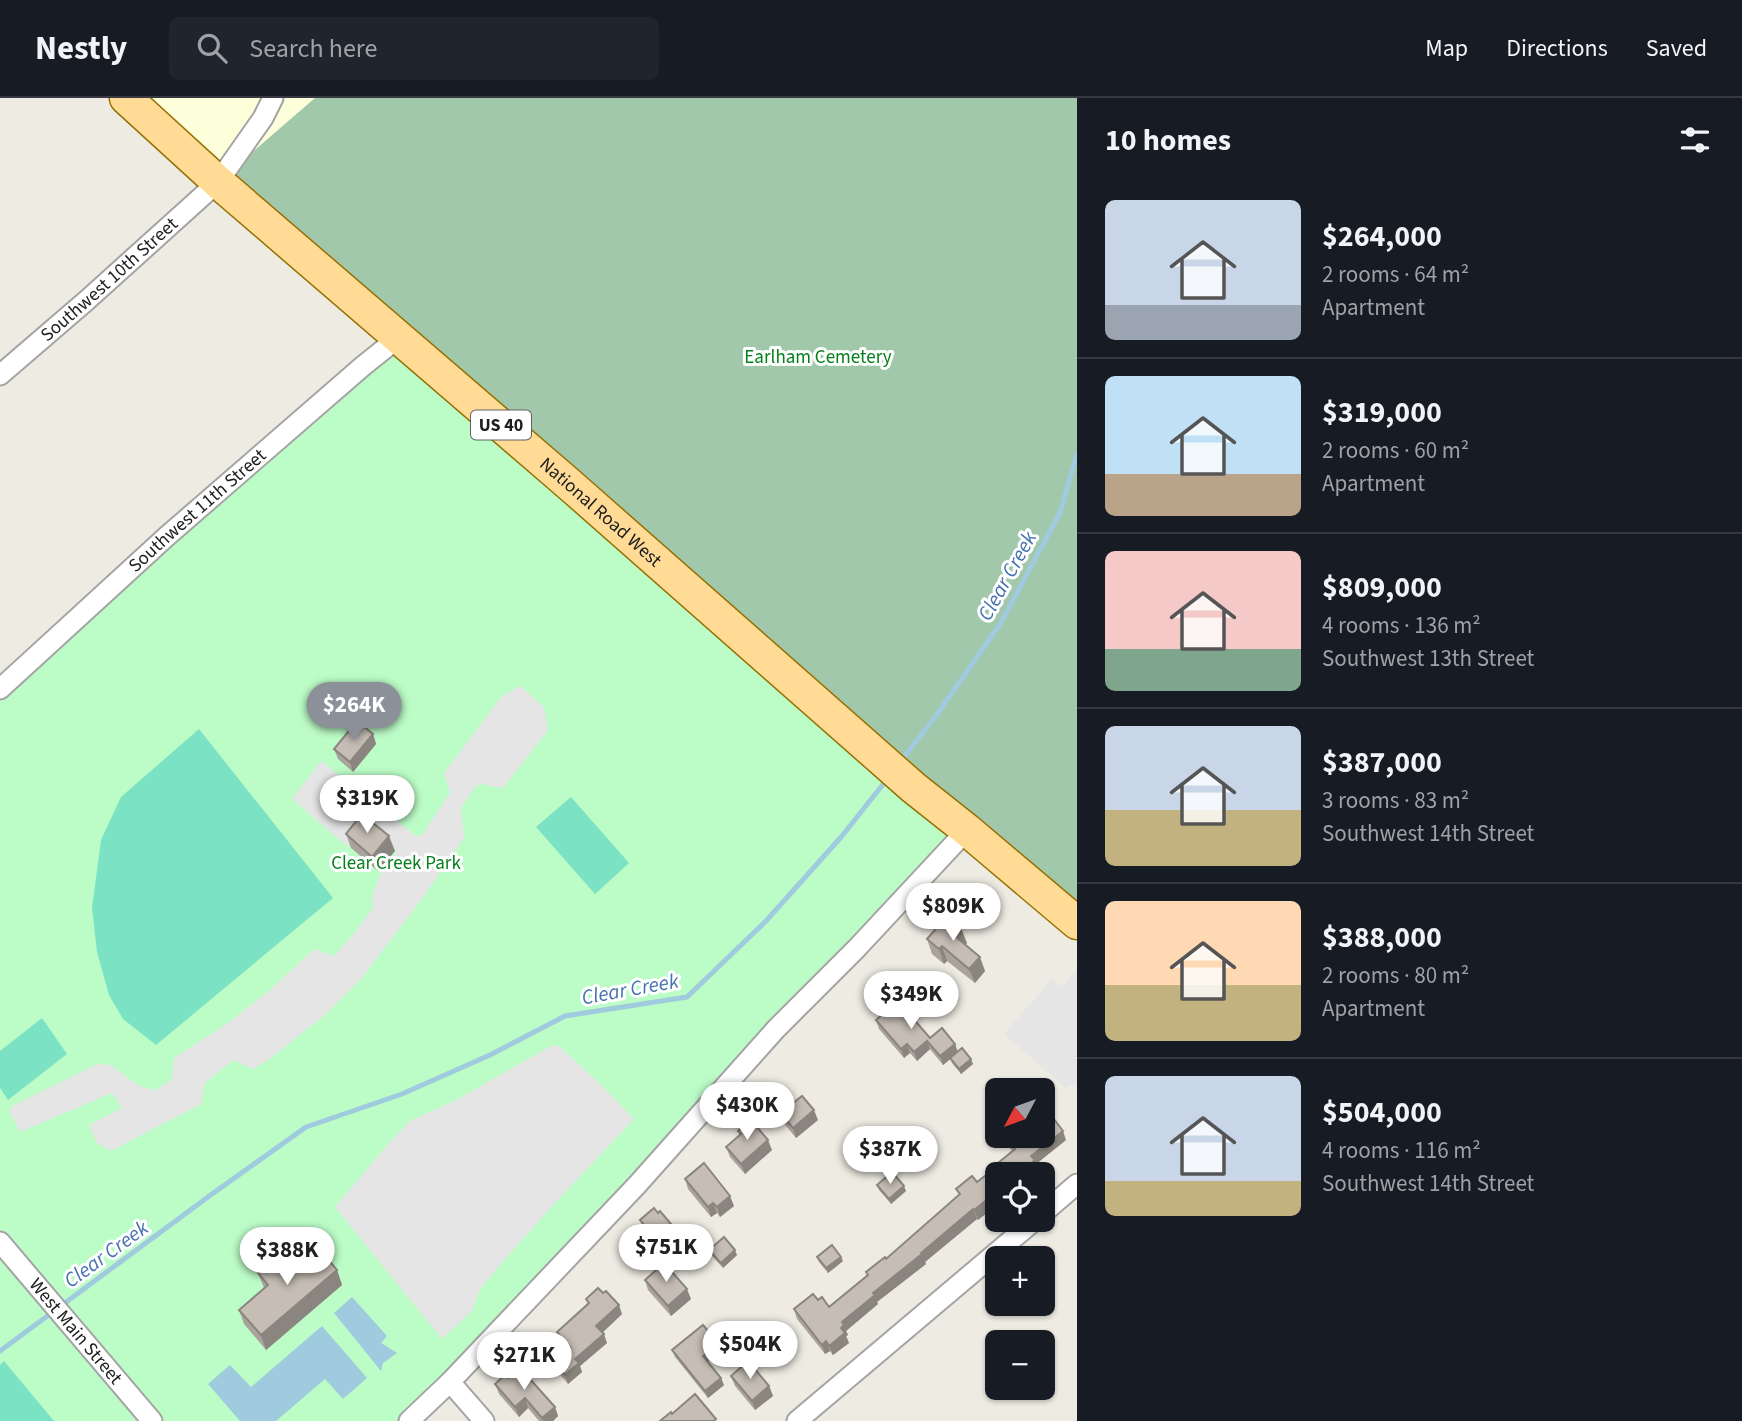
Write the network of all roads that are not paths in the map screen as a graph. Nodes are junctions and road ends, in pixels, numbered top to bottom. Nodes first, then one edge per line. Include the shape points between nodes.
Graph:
1 (126, 98) edge
2 (273, 98) edge
3 (218, 182) junction
4 (398, 338) junction
5 (0, 375) edge
6 (0, 689) edge
7 (967, 830) junction
8 (1077, 923) edge
9 (1077, 1185) edge
10 (1055, 1203) edge
11 (1021, 1232) edge
12 (0, 1242) edge
13 (450, 1382) junction
14 (152, 1421) edge
15 (409, 1421) edge
16 (484, 1421) edge
17 (797, 1421) edge

1 - 3 main road, National Road West / US 40
2 - 3 street, Southwest 10th Street
3 - 4 main road, National Road West / US 40
3 - 5 street, Southwest 10th Street
4 - 6 street, Southwest 11th Street via 166,537
4 - 7 main road, National Road West / US 40
7 - 8 main road, National Road West / US 40
7 - 13 street
9 - 10 street
11 - 17 street
12 - 14 street, West Main Street
13 - 15 street
13 - 16 street

